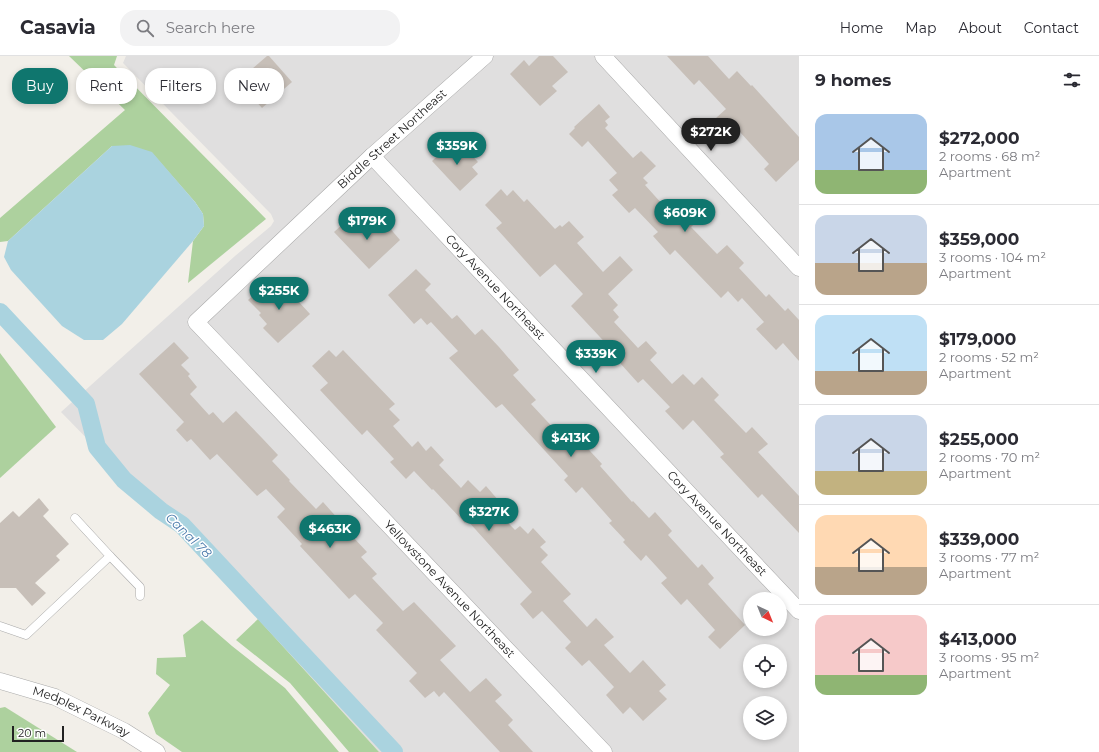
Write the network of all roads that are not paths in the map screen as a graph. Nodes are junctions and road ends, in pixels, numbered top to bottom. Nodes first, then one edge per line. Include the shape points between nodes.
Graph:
1 (485, 56) edge
2 (603, 56) edge
3 (372, 156) junction
4 (799, 268) edge
5 (196, 322) joint
6 (75, 518) dead end
7 (110, 556) junction
8 (140, 596) dead end
9 (799, 611) edge
10 (0, 626) edge
11 (0, 681) edge
12 (157, 752) edge
13 (604, 752) edge

1 - 3 street, Biddle Street Northeast
2 - 4 street
3 - 5 street, Biddle Street Northeast
3 - 9 street, Cory Avenue Northeast
5 - 13 street, Yellowstone Avenue Northeast
6 - 7 lane
7 - 8 lane via 140,587
7 - 10 lane via 26,635
11 - 12 street, Medplex Parkway via 55,697 124,731

